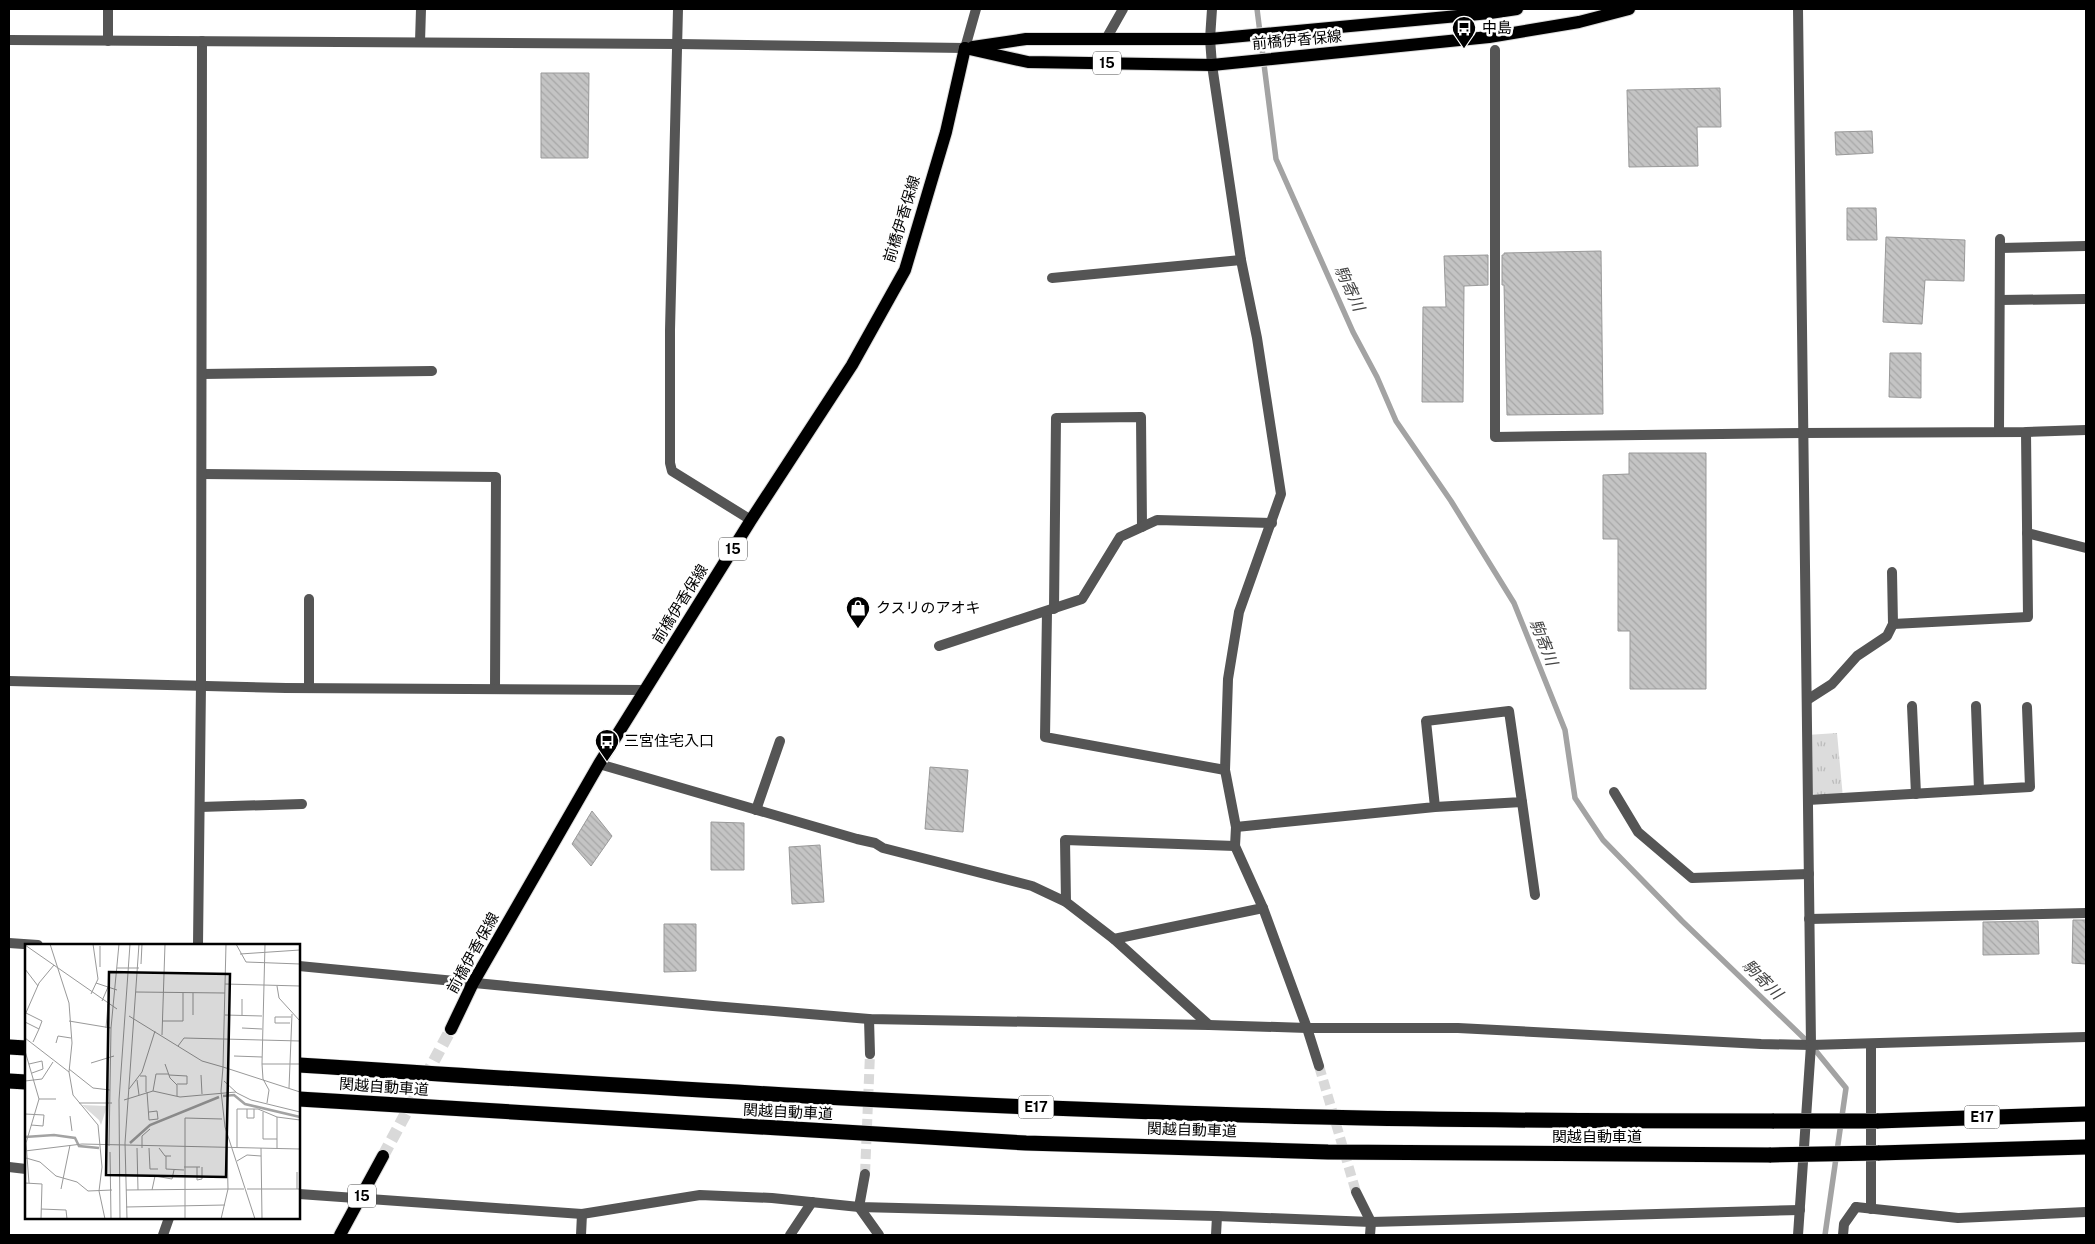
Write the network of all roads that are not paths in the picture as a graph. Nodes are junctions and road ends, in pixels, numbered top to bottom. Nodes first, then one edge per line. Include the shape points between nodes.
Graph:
1 (108, 9) edge
2 (421, 9) edge
3 (678, 9) edge
4 (976, 9) edge
5 (1123, 9) edge
6 (1212, 9) edge
7 (1517, 9) edge
8 (1630, 9) edge
9 (1798, 9) edge
10 (1490, 11) edge
11 (1106, 39) junction
12 (1210, 39) junction
13 (9, 40) edge
14 (108, 41) junction
15 (202, 41) junction
16 (420, 42) junction
17 (678, 44) junction
18 (965, 48) junction
19 (1495, 50) dead end
20 (1212, 65) junction
21 (2086, 246) edge
22 (1241, 260) junction
23 (1052, 278) dead end
24 (2086, 299) edge
25 (2000, 300) junction
26 (432, 371) dead end
27 (202, 374) junction
28 (2086, 430) edge
29 (1803, 432) junction
30 (1999, 432) junction
31 (2026, 432) junction
32 (202, 474) junction
33 (751, 520) junction
34 (1272, 523) junction
35 (1142, 526) junction
36 (2027, 534) junction
37 (2086, 548) edge
38 (1892, 572) dead end
39 (309, 599) dead end
40 (1050, 610) junction
41 (1893, 624) junction
42 (940, 646) dead end
43 (9, 681) edge
44 (201, 684) junction
45 (309, 688) junction
46 (494, 689) junction
47 (645, 690) junction
48 (1806, 700) junction
49 (1912, 706) dead end
50 (1976, 706) dead end
51 (2027, 707) dead end
52 (780, 741) dead end
53 (599, 764) junction
54 (1225, 770) junction
55 (1979, 790) junction
56 (1614, 792) dead end
57 (1916, 794) junction
58 (1808, 800) junction
59 (1522, 802) junction
60 (302, 804) dead end
61 (200, 807) junction
62 (1434, 807) junction
63 (756, 810) junction
64 (1236, 827) junction
65 (1235, 846) junction
66 (1809, 874) junction
67 (1535, 895) dead end
68 (1066, 902) junction
69 (1263, 908) junction
70 (2086, 914) edge
71 (1809, 919) junction
72 (1114, 939) junction
73 (9, 943) edge
74 (25, 944) edge
75 (198, 944) edge
76 (300, 966) edge
77 (473, 983) junction
78 (869, 1019) junction
79 (1209, 1025) junction
80 (1307, 1028) junction
81 (451, 1029) tunnel mouth
82 (2086, 1037) edge
83 (1871, 1044) junction
84 (1811, 1045) junction
85 (9, 1047) edge
86 (25, 1048) edge
87 (870, 1054) tunnel mouth
88 (300, 1065) edge
89 (1319, 1066) tunnel mouth
90 (9, 1081) edge
91 (25, 1082) edge
92 (300, 1099) edge
93 (2086, 1114) edge
94 (2086, 1147) edge
95 (383, 1156) tunnel mouth
96 (9, 1167) edge
97 (25, 1169) edge
98 (865, 1174) tunnel mouth
99 (1356, 1192) tunnel mouth
100 (300, 1194) edge
101 (361, 1198) junction
102 (812, 1202) junction
103 (860, 1207) junction
104 (1870, 1208) junction
105 (1800, 1210) junction
106 (2086, 1212) edge
107 (582, 1214) junction
108 (1217, 1216) junction
109 (169, 1219) edge
110 (1371, 1222) junction
111 (163, 1235) edge
112 (340, 1235) edge
113 (581, 1235) edge
114 (790, 1235) edge
115 (879, 1235) edge
116 (1216, 1235) edge
117 (1370, 1235) edge
118 (1798, 1235) edge
119 (1843, 1235) edge

1 - 14 street
2 - 16 street
3 - 17 street
4 - 18 street
5 - 11 street
6 - 12 street
7 - 10 main road, 前橋伊香保線 / 15
8 - 20 main road, 前橋伊香保線 / 15 via 1579,22 1490,37
9 - 29 street
10 - 12 main road, 前橋伊香保線 / 15
11 - 12 main road, 前橋伊香保線 / 15
11 - 18 main road, 前橋伊香保線 / 15 via 1026,39
12 - 20 street
13 - 14 street
14 - 15 street
15 - 16 street
15 - 27 street
16 - 17 street
17 - 18 street
17 - 33 street via 670,330 670,464 672,471
18 - 20 main road, 前橋伊香保線 / 15 via 1028,62
18 - 33 main road, 前橋伊香保線 / 15 via 946,132 904,270 852,365
19 - 29 street via 1495,437
20 - 22 street
21 - 25 street via 2000,243
22 - 23 street
22 - 34 street via 1257,338 1281,494
24 - 25 street
25 - 30 street
26 - 27 street
27 - 32 street
28 - 31 street
29 - 30 street
29 - 48 street
30 - 31 street
31 - 36 street
32 - 44 street
32 - 46 street via 496,477
33 - 47 main road, 前橋伊香保線 / 15
34 - 35 street via 1157,520
34 - 54 street via 1239,612 1228,680
35 - 40 street via 1120,537 1082,599
35 - 40 street via 1141,417 1056,418
36 - 37 street
36 - 41 street via 2028,617
38 - 41 street
39 - 45 street
40 - 42 street
40 - 54 street via 1045,737
41 - 48 street via 1887,636 1857,656 1832,684
43 - 44 street
44 - 45 street
44 - 61 street
45 - 46 street
46 - 47 street
47 - 53 main road, 前橋伊香保線 / 15
48 - 58 street
49 - 57 street
50 - 55 street
51 - 55 street via 2030,787
52 - 63 street
53 - 63 street
53 - 77 main road, 前橋伊香保線 / 15
54 - 64 street
55 - 57 street
56 - 66 street via 1638,832 1692,878
57 - 58 street
58 - 66 street
59 - 62 street
59 - 62 street via 1509,711 1426,721
59 - 67 street
60 - 61 street
61 - 75 street
62 - 64 street
63 - 68 street via 875,843 882,848 1032,886
64 - 65 street
65 - 68 street via 1065,840
65 - 69 street
66 - 71 street
68 - 72 street
69 - 72 street
69 - 80 street
70 - 71 street
71 - 84 street
72 - 79 street
73 - 74 street
76 - 77 street
77 - 78 street
77 - 81 main road, 前橋伊香保線 / 15
78 - 79 street
78 - 87 street
79 - 80 street
80 - 84 street via 1458,1028
80 - 89 street
82 - 83 street
83 - 84 street
83 - 104 street
84 - 105 street
85 - 86 highway
88 - 93 highway, 関越自動車道 / E17, bridge via 665,1089 1319,1117 1515,1121 1877,1121
90 - 91 highway
92 - 94 highway, 関越自動車道 / E17, bridge via 1026,1143 1328,1152 1771,1155
95 - 101 main road, 15
96 - 97 street
98 - 103 street
99 - 110 street
100 - 101 street
101 - 107 street
101 - 112 main road, 15
102 - 103 street
102 - 107 street via 700,1195
102 - 114 street
103 - 108 street
103 - 115 street
104 - 106 street via 1958,1218
104 - 119 street via 1856,1207 1844,1224
105 - 110 street
105 - 118 street
107 - 113 street
108 - 110 street
108 - 116 street
109 - 111 street
110 - 117 street

